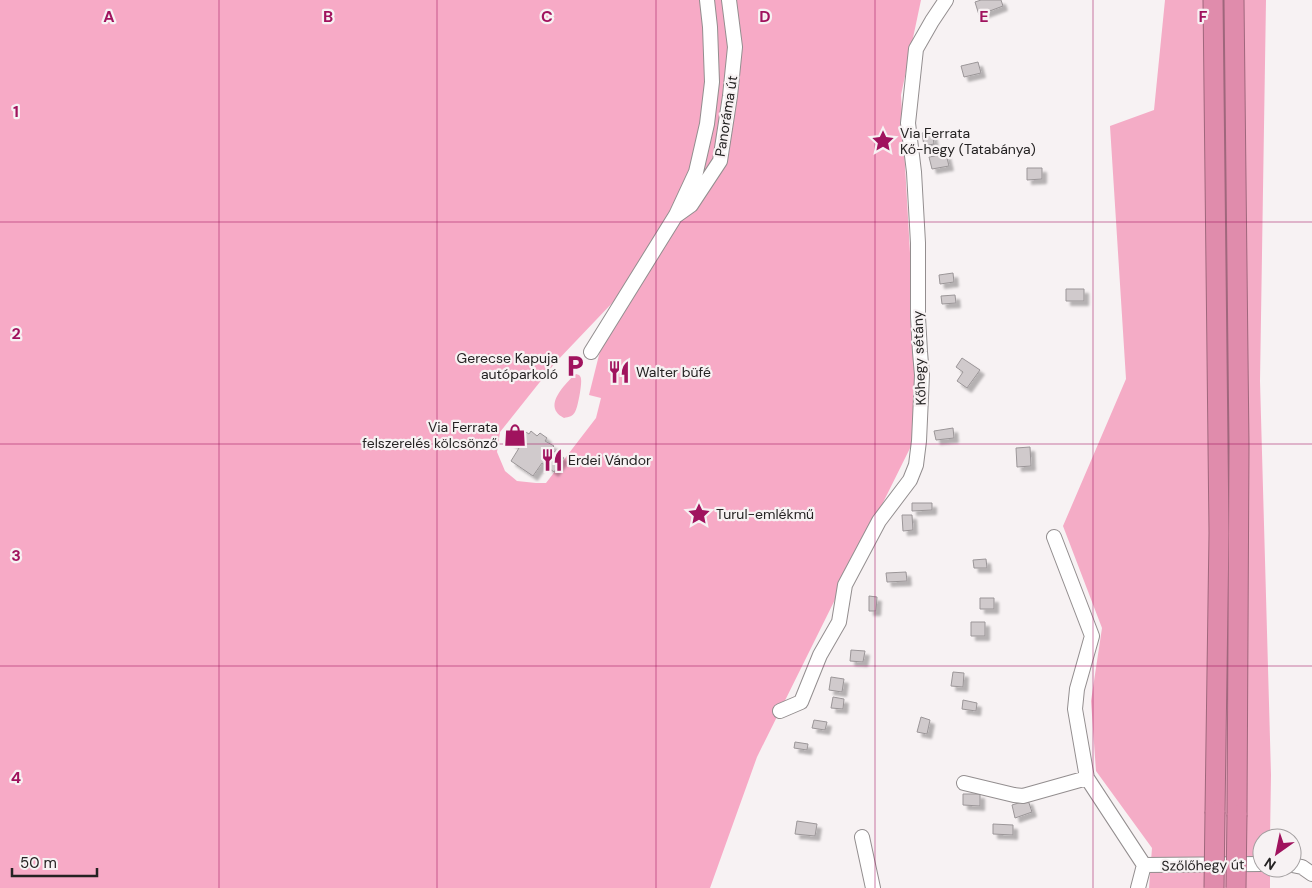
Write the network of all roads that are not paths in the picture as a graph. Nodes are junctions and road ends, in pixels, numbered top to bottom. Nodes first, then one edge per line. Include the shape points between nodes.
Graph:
1 (707, 0) edge
2 (729, 0) edge
3 (946, 0) edge
4 (1213, 0) edge
5 (1234, 0) edge
6 (676, 215) junction
7 (591, 352) dead end
8 (1054, 537) dead end
9 (780, 711) dead end
10 (1087, 778) junction
11 (964, 783) dead end
12 (862, 836) dead end
13 (1252, 864) edge
14 (1144, 865) junction
15 (873, 888) edge
16 (1138, 888) edge
17 (1214, 888) edge
18 (1236, 888) edge

1 - 6 street, Panoráma út via 712,82 707,124 696,172
2 - 6 street, Panoráma út via 734,46 720,161 691,205
3 - 9 street, Kőhegy sétány via 916,49 908,123 918,243 918,326 922,375 916,465 910,480 879,521 845,585 839,622 820,655 801,702
4 - 17 highway, bridge via 1219,533
5 - 18 highway, bridge via 1239,446
6 - 7 street, Panoráma út
8 - 10 street via 1092,636 1076,689
10 - 11 street via 1023,796
10 - 14 street
12 - 15 street
13 - 14 street, Szőlőhegy út
14 - 16 street

